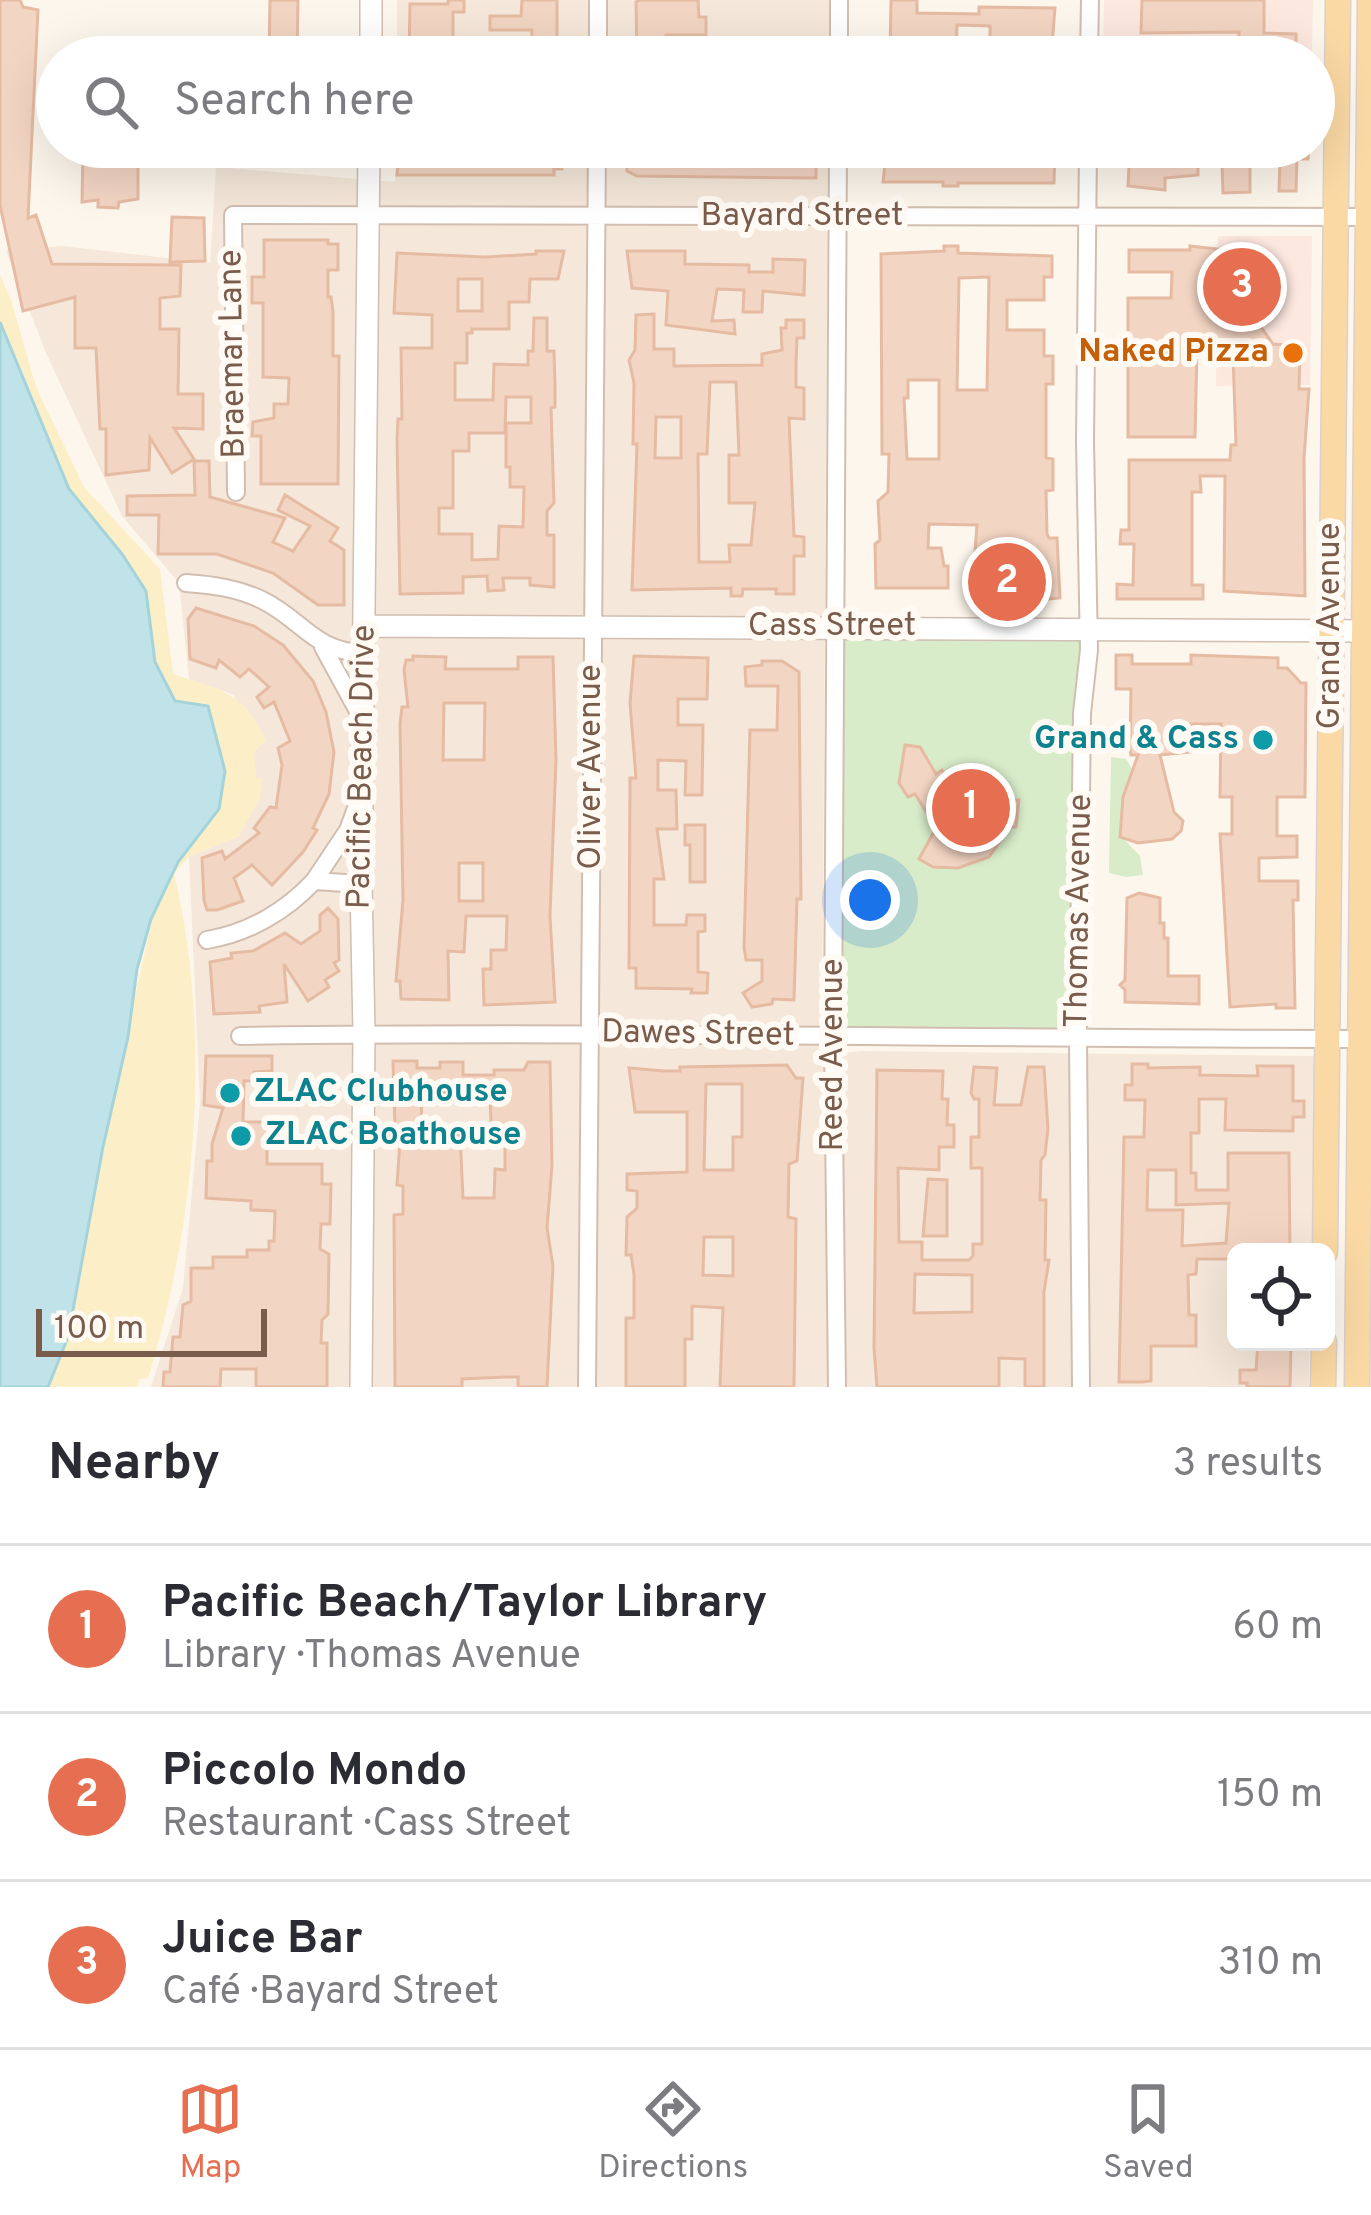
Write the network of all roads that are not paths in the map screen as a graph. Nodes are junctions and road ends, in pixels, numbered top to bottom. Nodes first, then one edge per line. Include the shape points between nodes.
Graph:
1 (371, 0) edge
2 (598, 0) edge
3 (839, 0) edge
4 (1090, 0) edge
5 (1338, 0) edge
6 (1370, 0) edge
7 (370, 36) edge
8 (598, 36) edge
9 (839, 36) edge
10 (1089, 36) edge
11 (1335, 130) edge
12 (369, 168) edge
13 (597, 168) edge
14 (838, 168) edge
15 (1088, 168) edge
16 (1334, 168) edge
17 (233, 215) joint
18 (368, 216) junction
19 (838, 216) junction
20 (1087, 216) junction
21 (1333, 216) junction
22 (597, 217) junction
23 (1369, 217) edge
24 (236, 492) dead end
25 (186, 583) dead end
26 (593, 625) junction
27 (365, 626) junction
28 (836, 627) junction
29 (1089, 628) junction
30 (1330, 630) junction
31 (1366, 631) edge
32 (323, 646) junction
33 (364, 653) junction
34 (364, 728) junction
35 (362, 790) junction
36 (314, 881) junction
37 (361, 884) junction
38 (208, 940) dead end
39 (364, 1033) junction
40 (590, 1034) junction
41 (240, 1036) dead end
42 (833, 1037) junction
43 (1078, 1040) junction
44 (1365, 1040) edge
45 (1328, 1041) junction
46 (1325, 1243) edge
47 (1324, 1351) edge
48 (361, 1387) edge
49 (587, 1387) edge
50 (837, 1387) edge
51 (1081, 1387) edge
52 (1323, 1387) edge
53 (1357, 1387) edge

1 - 7 street
2 - 8 street
3 - 9 street
4 - 10 street
5 - 11 main road, Grand Avenue
6 - 23 main road, Grand Avenue
12 - 18 street, Pacific Beach Drive
13 - 22 street, Oliver Avenue
14 - 19 street, Reed Avenue
15 - 20 street, Thomas Avenue
16 - 21 main road, Grand Avenue
17 - 18 street, Bayard Street
17 - 24 street, Braemar Lane
18 - 22 street, Bayard Street
18 - 27 street, Pacific Beach Drive
19 - 20 street, Bayard Street
19 - 22 street, Bayard Street
19 - 28 street, Reed Avenue
20 - 21 street, Bayard Street
20 - 29 street, Thomas Avenue
21 - 23 street, Bayard Street
21 - 30 main road, Grand Avenue
22 - 26 street, Oliver Avenue
23 - 31 main road, Grand Avenue
25 - 32 street via 222,585 265,601
26 - 27 street, Cass Street
26 - 28 street, Cass Street
26 - 40 street, Oliver Avenue
27 - 33 street, Pacific Beach Drive
28 - 29 street, Cass Street
28 - 42 street, Reed Avenue
29 - 30 street, Cass Street
29 - 43 street, Thomas Avenue
30 - 31 street, Cass Street
30 - 45 main road, Grand Avenue
31 - 44 main road, Grand Avenue
32 - 33 street
32 - 34 street
33 - 34 street, Pacific Beach Drive
34 - 35 street, Pacific Beach Drive
35 - 36 street via 348,830
35 - 37 street, Pacific Beach Drive
36 - 37 street
36 - 38 street via 253,926
37 - 39 street, Pacific Beach Drive
39 - 40 street, Dawes Street
39 - 41 street, Dawes Street
39 - 48 street, Pacific Beach Drive
40 - 42 street, Dawes Street
40 - 49 street, Oliver Avenue
42 - 43 street, Dawes Street
42 - 50 street, Reed Avenue
43 - 45 street, Dawes Street
43 - 51 street, Thomas Avenue
44 - 45 street, Dawes Street
44 - 53 main road, Grand Avenue
45 - 46 main road, Grand Avenue
47 - 52 main road

